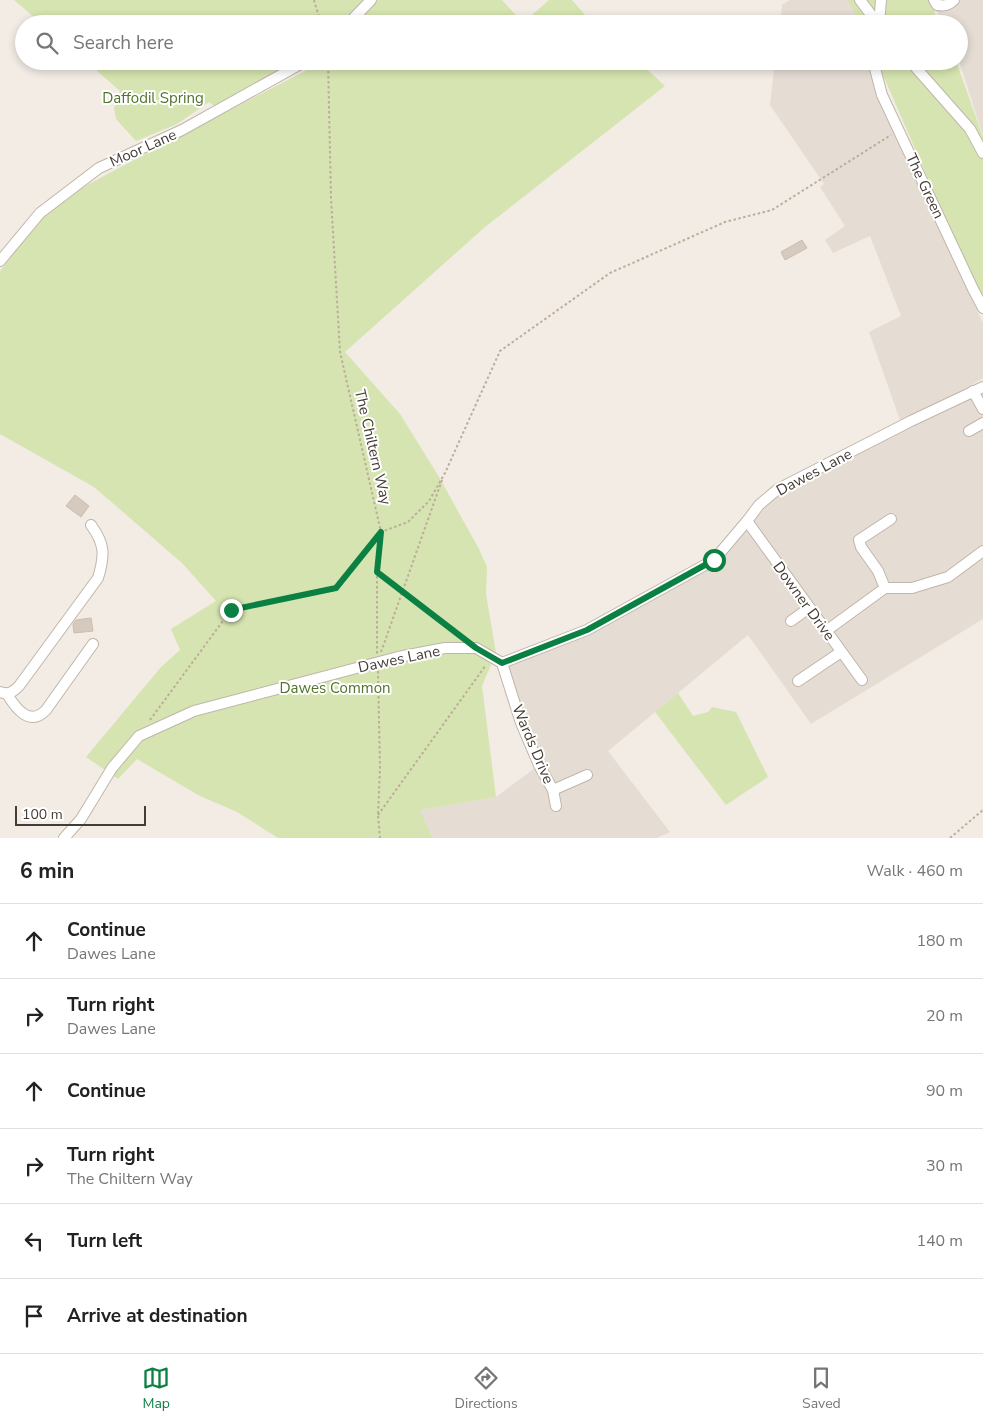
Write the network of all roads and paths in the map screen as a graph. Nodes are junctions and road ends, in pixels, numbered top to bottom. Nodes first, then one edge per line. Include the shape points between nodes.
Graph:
1 (314, 0) edge
2 (371, 0) edge
3 (860, 0) edge
4 (881, 0) edge
5 (934, 0) edge
6 (954, 0) edge
7 (318, 15) edge
8 (357, 15) edge
9 (871, 15) edge
10 (879, 15) edge
11 (290, 70) edge
12 (328, 70) edge
13 (875, 70) edge
14 (918, 70) edge
15 (899, 130) junction
16 (983, 153) edge
17 (0, 261) edge
18 (983, 308) edge
19 (983, 386) edge
20 (973, 391) junction
21 (983, 409) edge
22 (983, 423) edge
23 (969, 431) dead end
24 (445, 473) junction
25 (891, 519) dead end
26 (747, 521) junction
27 (91, 524) dead end
28 (381, 532) junction
29 (983, 552) edge
30 (377, 572) junction
31 (886, 588) junction
32 (402, 592) junction
33 (809, 608) junction
34 (791, 621) dead end
35 (826, 631) junction
36 (93, 644) dead end
37 (476, 648) junction
38 (841, 652) junction
39 (492, 657) junction
40 (378, 662) junction
41 (502, 663) junction
42 (862, 680) dead end
43 (798, 681) dead end
44 (4, 693) edge
45 (150, 720) dead end
46 (587, 775) dead end
47 (553, 790) junction
48 (556, 806) dead end
49 (983, 810) edge
50 (378, 815) junction
51 (64, 838) edge
52 (380, 838) edge
53 (950, 838) edge

1 - 7 path
2 - 8 street
3 - 9 street
4 - 10 street
5 - 6 street via 936,5 942,6
11 - 17 street, Moor Lane via 182,130 99,168 40,213
12 - 28 path, The Chiltern Way via 331,198 340,352
13 - 15 street, The Green via 882,95
14 - 16 street via 970,129
15 - 18 street, The Green
15 - 24 path via 772,210 725,222 610,274 500,351
19 - 20 street, Dawes Lane
20 - 21 street
20 - 26 street, Dawes Lane via 778,489 759,505
22 - 23 street
24 - 28 path via 428,501 408,522
24 - 32 path
25 - 31 street via 859,540
26 - 33 street, Downer Drive
26 - 41 street, Dawes Lane via 714,560 587,630
27 - 44 street via 103,551 98,578 19,686
28 - 30 path, The Chiltern Way
28 - 45 path via 336,588 231,610
29 - 31 street via 948,578 912,588
30 - 32 path
30 - 40 path, The Chiltern Way
31 - 35 street
32 - 37 path
32 - 40 path
33 - 34 street
33 - 35 street, Downer Drive
35 - 38 street, Downer Drive
36 - 44 street via 42,715 30,717
37 - 39 street, Dawes Lane
37 - 40 street, Dawes Lane via 445,648
38 - 42 street, Downer Drive
38 - 43 street
39 - 41 street, Dawes Lane
39 - 50 path
40 - 50 path, The Chiltern Way
40 - 51 street, Dawes Lane via 194,711 138,736
41 - 47 street, Wards Drive via 521,723
46 - 47 street, Wards Drive
47 - 48 street
49 - 53 path
50 - 52 path, The Chiltern Way

